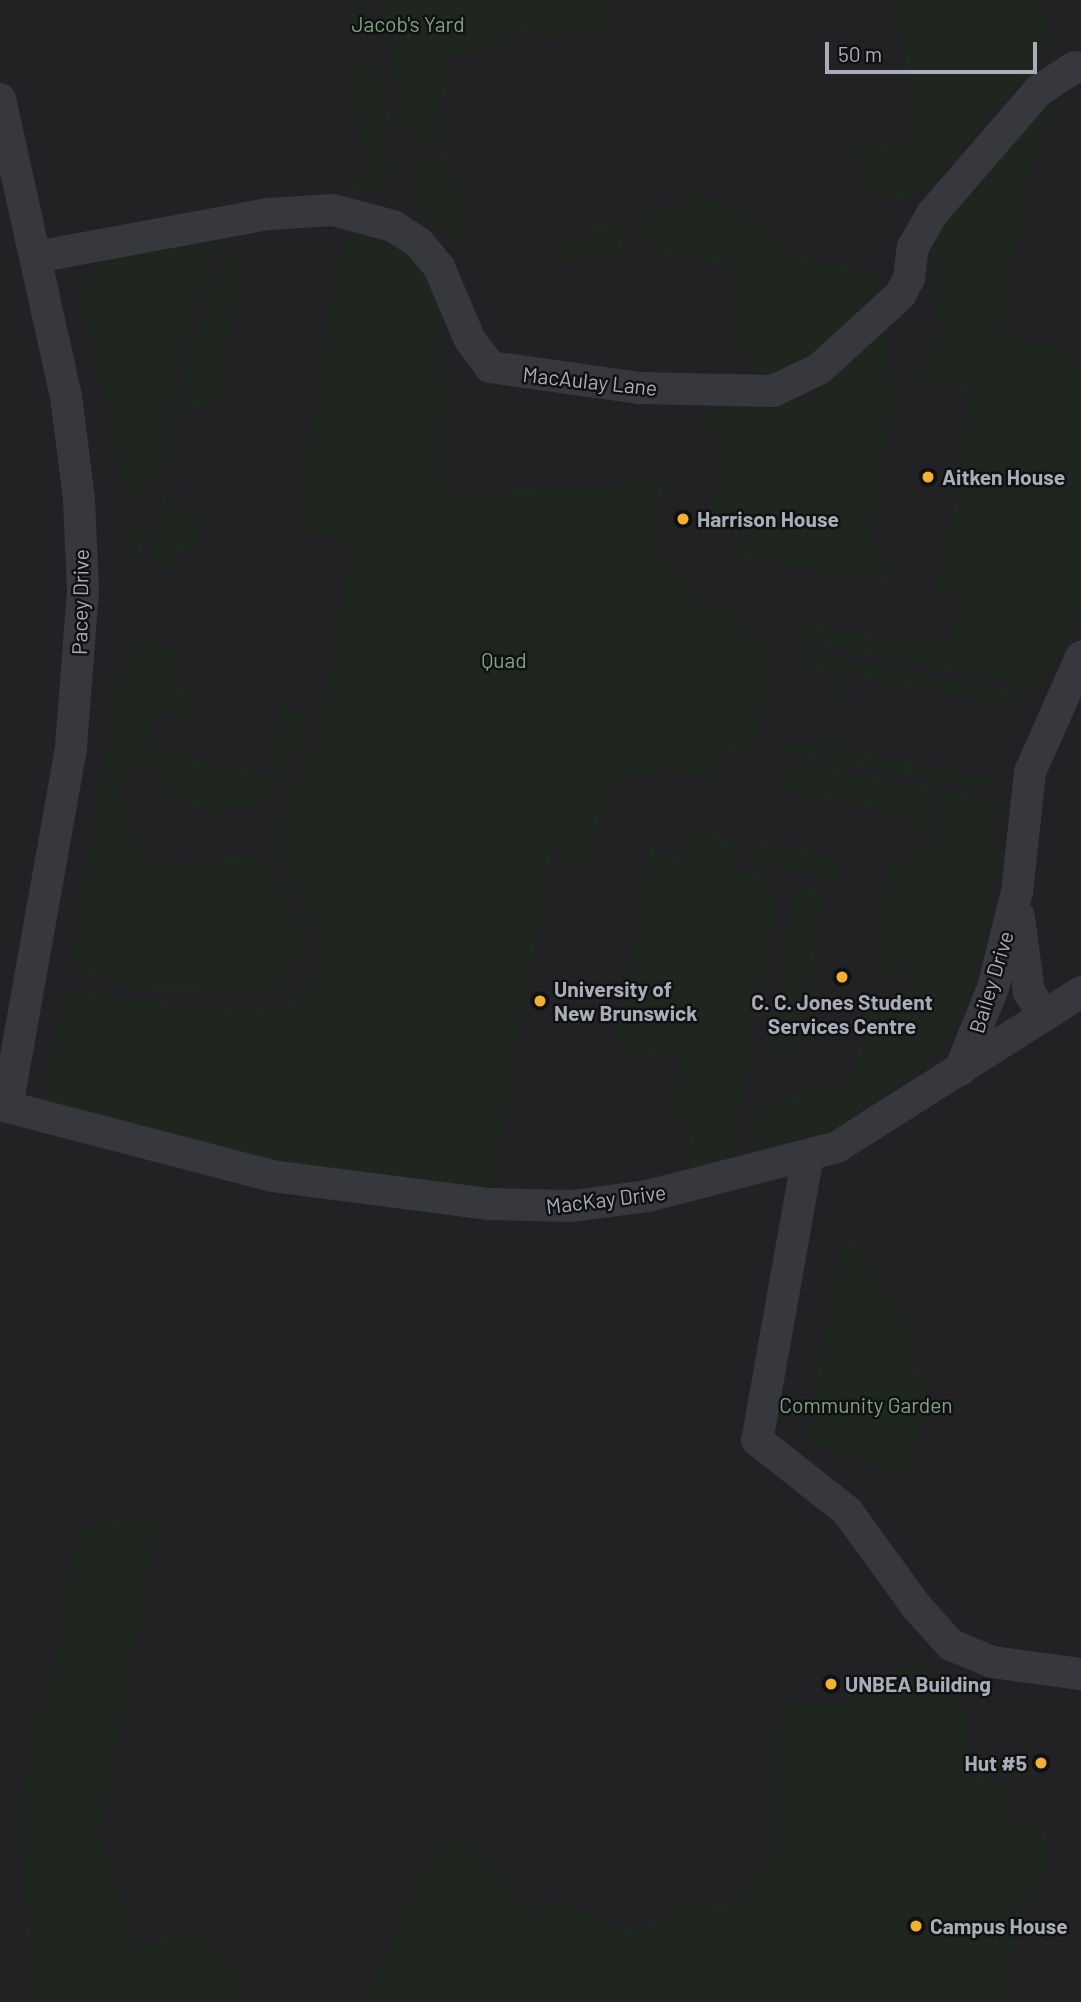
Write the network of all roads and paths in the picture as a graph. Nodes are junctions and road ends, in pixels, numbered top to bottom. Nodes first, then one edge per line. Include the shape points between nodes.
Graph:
1 (1075, 67) dead end
2 (0, 99) edge
3 (36, 257) junction
4 (1081, 657) edge
5 (1017, 891) junction
6 (1081, 992) edge
7 (1044, 1016) junction
8 (960, 1070) junction
9 (4, 1105) edge
10 (808, 1155) junction
11 (1081, 1674) edge

1 - 3 street, MacAulay Lane via 1038,91 932,214 914,247 909,278 900,295 819,369 772,391 639,388 490,367 470,340 439,267 418,242 393,226 333,210 269,214
2 - 3 street, Pacey Drive
3 - 9 street, Pacey Drive via 71,429 83,591 71,748
4 - 5 street, Bailey Drive via 1030,772
5 - 7 street, Bailey Drive via 1029,992
5 - 8 street, Bailey Drive via 993,988
6 - 7 street, MacKay Drive
7 - 8 street, MacKay Drive
8 - 10 street, MacKay Drive via 849,1141
9 - 10 street, MacKay Drive via 272,1176 539,1207 648,1196
10 - 11 street via 757,1440 847,1511 916,1606 951,1645 992,1662

